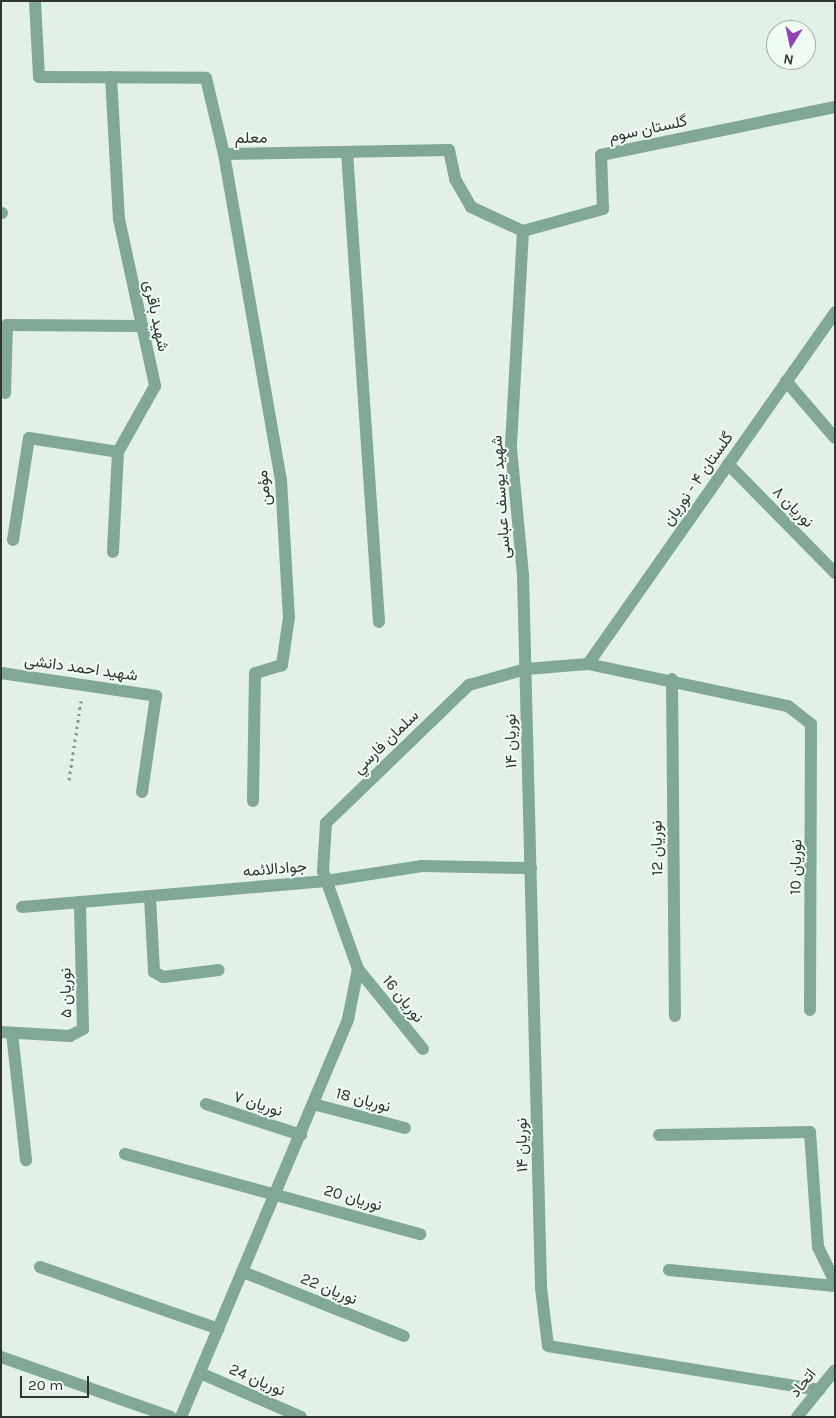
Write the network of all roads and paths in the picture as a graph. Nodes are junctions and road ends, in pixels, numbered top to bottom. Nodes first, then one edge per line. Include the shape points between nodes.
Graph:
1 (35, 1) edge
2 (111, 77) junction
3 (835, 107) edge
4 (347, 152) junction
5 (224, 154) junction
6 (523, 232) junction
7 (835, 312) edge
8 (142, 326) junction
9 (786, 381) junction
10 (5, 393) dead end
11 (835, 438) edge
12 (118, 452) junction
13 (728, 464) junction
14 (13, 540) dead end
15 (114, 552) dead end
16 (835, 573) edge
17 (379, 622) dead end
18 (588, 664) junction
19 (526, 670) junction
20 (1, 674) edge
21 (672, 679) junction
22 (83, 685) junction
23 (811, 724) joint
24 (69, 780) dead end
25 (142, 792) dead end
26 (253, 802) dead end
27 (531, 868) junction
28 (326, 880) junction
29 (150, 897) junction
30 (80, 902) junction
31 (22, 907) dead end
32 (358, 969) junction
33 (220, 970) dead end
34 (810, 1010) dead end
35 (675, 1016) dead end
36 (7, 1033) edge
37 (423, 1049) dead end
38 (206, 1104) dead end
39 (313, 1104) junction
40 (405, 1128) dead end
41 (300, 1135) junction
42 (659, 1135) dead end
43 (125, 1154) dead end
44 (26, 1160) dead end
45 (277, 1192) junction
46 (420, 1234) dead end
47 (40, 1267) dead end
48 (669, 1270) dead end
49 (243, 1272) junction
50 (835, 1282) edge
51 (835, 1286) edge
52 (219, 1329) junction
53 (404, 1336) dead end
54 (1, 1357) edge
55 (835, 1370) edge
56 (200, 1373) junction
57 (819, 1390) junction
58 (171, 1417) edge
59 (181, 1417) edge
60 (301, 1417) edge
61 (797, 1417) edge

1 - 2 street, معلم via 39,77
2 - 5 street, معلم via 206,78
2 - 8 street, شهید باقری via 119,219
3 - 6 street, گلستان سوم via 601,155 603,209
4 - 5 street, معلم
4 - 6 street, معلم via 449,150 455,179 471,207
4 - 17 street
5 - 26 street, مؤمن via 281,480 289,617 282,665 255,673
6 - 19 street, شهید یوسف عباسی via 511,448
7 - 9 street, گلستان ۴ - نوریان
8 - 10 street via 7,325
8 - 12 street, شهید باقری via 155,386
9 - 11 street
9 - 13 street, گلستان ۴ - نوریان
12 - 14 street via 29,438
12 - 15 street, شهید باقری
13 - 16 street, نوریان ۸
13 - 18 street, گلستان ۴ - نوریان
18 - 19 street, سلمان فارسي
18 - 21 street, سلمان فارسي
19 - 27 street, نوریان ۱۴
19 - 28 street, سلمان فارسي via 469,685 326,823 322,837
20 - 22 street, شهید احمد دانشی
21 - 23 street, سلمان فارسي via 788,706
21 - 35 street, نوریان 12
22 - 24 path
22 - 25 street, شهید احمد دانشی via 156,696
23 - 34 street, نوریان 10
27 - 28 street, جوادالائمه via 422,866
27 - 57 street, نوریان ۱۴ via 541,1288 548,1346
28 - 29 street, جوادالائمه
28 - 32 street, سلمان فارسي
29 - 30 street, جوادالائمه
29 - 33 street via 154,972 163,977
30 - 31 street, جوادالائمه
30 - 36 street, نوریان ۵ via 83,1029 70,1036
32 - 37 street, نوریان 16
32 - 39 street via 348,1019
36 - 44 street
38 - 41 street, نوریان ۷
39 - 40 street, نوریان 18
39 - 41 street
41 - 45 street
42 - 50 street via 810,1132 818,1247
43 - 45 street, نوریان 20
45 - 46 street, نوریان 20
45 - 49 street
47 - 52 street
48 - 51 street
49 - 52 street
49 - 53 street, نوریان 22
52 - 56 street
54 - 58 street
55 - 57 street, اتحاد
56 - 59 street
56 - 60 street, نوریان 24
57 - 61 street, اتحاد

